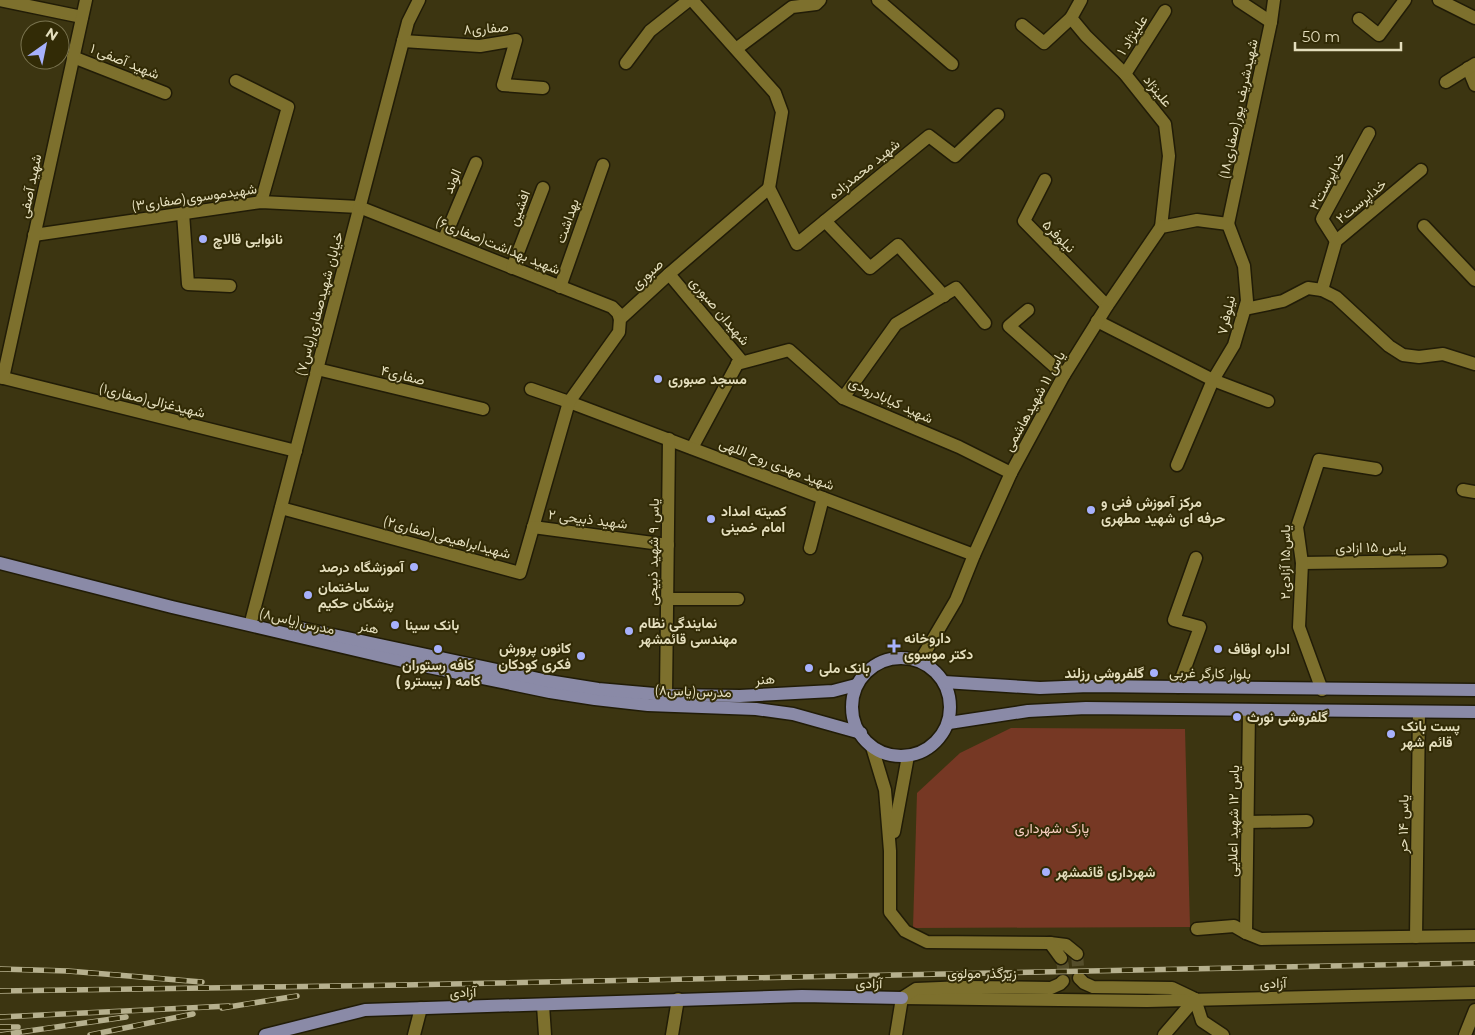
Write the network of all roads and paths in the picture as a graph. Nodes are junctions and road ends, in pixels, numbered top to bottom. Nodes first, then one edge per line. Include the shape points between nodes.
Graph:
1 (0, 0) edge
2 (86, 0) edge
3 (419, 0) edge
4 (691, 0) edge
5 (820, 0) edge
6 (1081, 0) edge
7 (1274, 0) edge
8 (1405, 0) edge
9 (1439, 0) edge
10 (1239, 1) edge
11 (883, 2) edge
12 (1165, 11) dead end
13 (82, 16) junction
14 (1071, 18) junction
15 (1475, 18) edge
16 (1359, 19) dead end
17 (1271, 22) junction
18 (1022, 25) dead end
19 (403, 41) junction
20 (736, 49) junction
21 (73, 57) junction
22 (626, 63) dead end
23 (952, 64) dead end
24 (1471, 66) edge
25 (1125, 74) junction
26 (236, 81) dead end
27 (1446, 82) dead end
28 (1475, 85) edge
29 (543, 88) dead end
30 (165, 93) dead end
31 (998, 115) dead end
32 (1369, 133) dead end
33 (476, 163) dead end
34 (603, 165) dead end
35 (1421, 170) dead end
36 (1045, 180) dead end
37 (543, 188) dead end
38 (770, 188) junction
39 (261, 202) junction
40 (359, 207) junction
41 (183, 213) junction
42 (825, 221) junction
43 (1228, 224) junction
44 (1424, 226) dead end
45 (1161, 227) junction
46 (34, 235) junction
47 (444, 239) junction
48 (1336, 242) junction
49 (512, 268) junction
50 (669, 274) junction
51 (1475, 280) edge
52 (230, 286) dead end
53 (560, 287) junction
54 (1322, 290) junction
55 (944, 296) junction
56 (1107, 306) junction
57 (1244, 309) junction
58 (1028, 310) dead end
59 (620, 319) junction
60 (1097, 322) junction
61 (985, 324) dead end
62 (737, 364) junction
63 (1475, 364) edge
64 (317, 369) junction
65 (1064, 375) junction
66 (2, 378) edge
67 (1213, 380) junction
68 (530, 389) dead end
69 (843, 398) junction
70 (1268, 401) dead end
71 (569, 402) junction
72 (483, 409) dead end
73 (669, 440) junction
74 (692, 448) junction
75 (296, 451) junction
76 (1177, 465) dead end
77 (1376, 469) dead end
78 (1011, 473) junction
79 (823, 498) junction
80 (281, 508) junction
81 (533, 527) junction
82 (668, 544) junction
83 (810, 548) dead end
84 (0, 555) edge
85 (974, 555) junction
86 (1196, 558) dead end
87 (1441, 561) dead end
88 (0, 563) edge
89 (1302, 563) junction
90 (667, 599) junction
91 (738, 599) dead end
92 (252, 618) junction
93 (920, 661) junction
94 (944, 682) junction
95 (856, 685) junction
96 (1178, 687) junction
97 (1322, 690) junction
98 (1475, 690) edge
99 (666, 695) junction
100 (1178, 709) junction
101 (1249, 710) junction
102 (1420, 712) junction
103 (1475, 712) edge
104 (949, 723) junction
105 (860, 733) junction
106 (872, 747) junction
107 (908, 756) junction
108 (1307, 821) dead end
109 (1248, 822) junction
110 (890, 851) junction
111 (1197, 928) dead end
112 (1246, 934) junction
113 (1475, 936) edge
114 (1416, 938) junction
115 (1050, 943) junction
116 (1077, 954) dead end
117 (1061, 958) tunnel mouth
118 (1079, 978) dead end
119 (1063, 980) dead end
120 (1475, 993) edge
121 (902, 998) junction
122 (678, 999) junction
123 (1195, 999) junction
124 (543, 1004) junction
125 (421, 1008) junction
126 (1475, 1010) edge
127 (265, 1035) edge
128 (414, 1035) edge
129 (545, 1035) edge
130 (672, 1035) edge
131 (896, 1035) edge
132 (1164, 1035) edge
133 (1223, 1035) edge
134 (1464, 1035) edge

1 - 13 street
2 - 13 street, شهید آصفی
3 - 19 street, خیابان شهیدصفاری(یاس۷)
4 - 20 street
4 - 22 street via 650,31
5 - 20 street via 816,4 792,7
6 - 14 street
7 - 17 street, شهیدشریف پور(صفاری۱۸)
8 - 16 street via 1379,35
9 - 15 street
10 - 17 street
11 - 23 street
12 - 25 street, علینژاد ۱
13 - 21 street, شهید آصفی
14 - 18 street via 1044,43
14 - 25 street, علینژاد
17 - 43 street, شهیدشریف پور(صفاری۱۸)
19 - 29 street, صفاری۸ via 480,46 516,40 503,85
19 - 40 street, خیابان شهیدصفاری(یاس۷)
20 - 38 street via 775,93 782,112
21 - 30 street, شهید آصفی ۱
21 - 46 street, شهید آصفی
24 - 27 street
24 - 28 street
25 - 45 street, علینژاد via 1164,124 1169,156
26 - 39 street via 288,107
31 - 42 street, شهید محمدزاده via 955,156 929,136
32 - 48 street, خداپرست۳ via 1322,219
33 - 47 street, الوند
34 - 53 street, بهداشت
35 - 48 street, خداپرست۲
36 - 56 street, نیلوفر۵ via 1024,221
37 - 49 street, افشین
38 - 42 street, شهید محمدزاده via 797,244
38 - 50 street, صبوری
39 - 40 street, شهیدموسوی(صفاری۳)
39 - 41 street, شهیدموسوی(صفاری۳)
40 - 47 street, شهید بهداشت(صفاری۶)
40 - 64 street, خیابان شهیدصفاری(یاس۷)
41 - 46 street, شهیدموسوی(صفاری۳)
41 - 52 street via 188,284
42 - 55 street via 870,268 898,245
43 - 45 street via 1197,220
43 - 57 street, نیلوفر۷ via 1244,266 1247,302
44 - 51 street
45 - 56 street, یاس ۱۱ شهیدهاشمی
46 - 66 street, شهید آصفی
47 - 49 street, شهید بهداشت(صفاری۶)
48 - 54 street, خداپرست۲
49 - 53 street, شهید بهداشت(صفاری۶)
50 - 59 street, صبوری
50 - 62 street, شهیدان صبوری via 740,359
53 - 59 street, شهید بهداشت(صفاری۶) via 612,307
54 - 57 street via 1308,288 1283,301
54 - 63 street via 1336,297 1389,346 1403,354 1418,357 1443,354
55 - 61 street via 956,288
55 - 69 street via 896,324
56 - 60 street, یاس ۱۱ شهیدهاشمی
57 - 67 street, نیلوفر۷ via 1234,345
58 - 65 street via 1010,326
59 - 71 street, صبوری via 619,332
60 - 65 street, یاس ۱۱ شهیدهاشمی
60 - 67 street
62 - 69 street, شهید کیابادرودی via 789,350
62 - 74 street, شهیدان صبوری
64 - 72 street, صفاری۴
64 - 75 street, خیابان شهیدصفاری(یاس۷)
65 - 78 street, یاس ۱۱ شهیدهاشمی
66 - 75 street, شهیدغزالی(صفاری۱)
67 - 70 street
67 - 76 street, نیلوفر۷
68 - 71 street, شهید مهدی روح اللهی
69 - 78 street, شهید کیابادرودی via 959,447
71 - 73 street, شهید مهدی روح اللهی
71 - 81 street, شهیدابراهیمی(صفاری۲)
73 - 74 street, شهید مهدی روح اللهی
73 - 82 street, یاس ۹ شهید ذبیحی
74 - 79 street, شهید مهدی روح اللهی
75 - 80 street, خیابان شهیدصفاری(یاس۷)
77 - 89 street, یاس۱۵ آزادی۲ via 1319,460 1297,527
78 - 85 street, یاس ۱۱ شهیدهاشمی
79 - 83 street
79 - 85 street, شهید مهدی روح اللهی
80 - 81 street, شهیدابراهیمی(صفاری۲) via 520,573
80 - 92 street, خیابان شهیدصفاری(یاس۷)
81 - 82 street, شهید ذبیحی ۲
82 - 90 street, یاس ۹ شهید ذبیحی
84 - 92 main road, هنر
85 - 93 street, یاس ۱۱ شهیدهاشمی via 956,600
86 - 96 street via 1174,620 1200,627
87 - 89 street, یاس ۱۵ ازادی
88 - 105 main road, مدرس(یاس۸) via 424,666 550,692 648,704 756,709 793,714
89 - 97 street, یاس۱۵ آزادی۲ via 1299,627
90 - 91 street
90 - 99 street, یاس ۹ شهید ذبیحی
92 - 99 main road, هنر via 548,681
93 - 94 main road via 934,669
93 - 95 main road via 906,657 890,658 876,664
94 - 96 main road, بلوار کارگر غربی via 1040,688
94 - 104 main road via 950,697
95 - 99 main road, هنر via 833,691 740,696
95 - 105 main road via 852,704
96 - 97 main road, بلوار کارگر غربی
96 - 100 main road
97 - 98 main road, بلوار کارگر غربی
100 - 101 main road
100 - 104 main road via 1028,711
101 - 102 main road
101 - 109 street, یاس ۱۲ شهید اعلایی
102 - 103 main road
102 - 114 street, یاس ۱۴ حر
104 - 107 main road via 936,742
105 - 106 main road
106 - 107 main road via 881,752
106 - 110 street via 886,790
107 - 110 street
108 - 109 street
109 - 112 street, یاس ۱۲ شهید اعلایی
110 - 115 street via 890,912 905,931 927,942
111 - 112 street via 1234,926
112 - 114 street via 1261,938
113 - 114 street
115 - 116 street via 1066,945
115 - 117 street
118 - 123 street via 1093,987 1172,988
119 - 121 street, زیرگذر مولوی via 1051,988 916,989
120 - 123 street, آزادی
121 - 122 main road, آزادی
121 - 123 street, آزادی
121 - 131 street
122 - 124 main road, آزادی
122 - 130 street
123 - 132 street
123 - 133 street via 1202,1020
124 - 125 main road, آزادی
124 - 129 street
125 - 127 main road, آزادی via 365,1010
125 - 128 street
126 - 134 street

